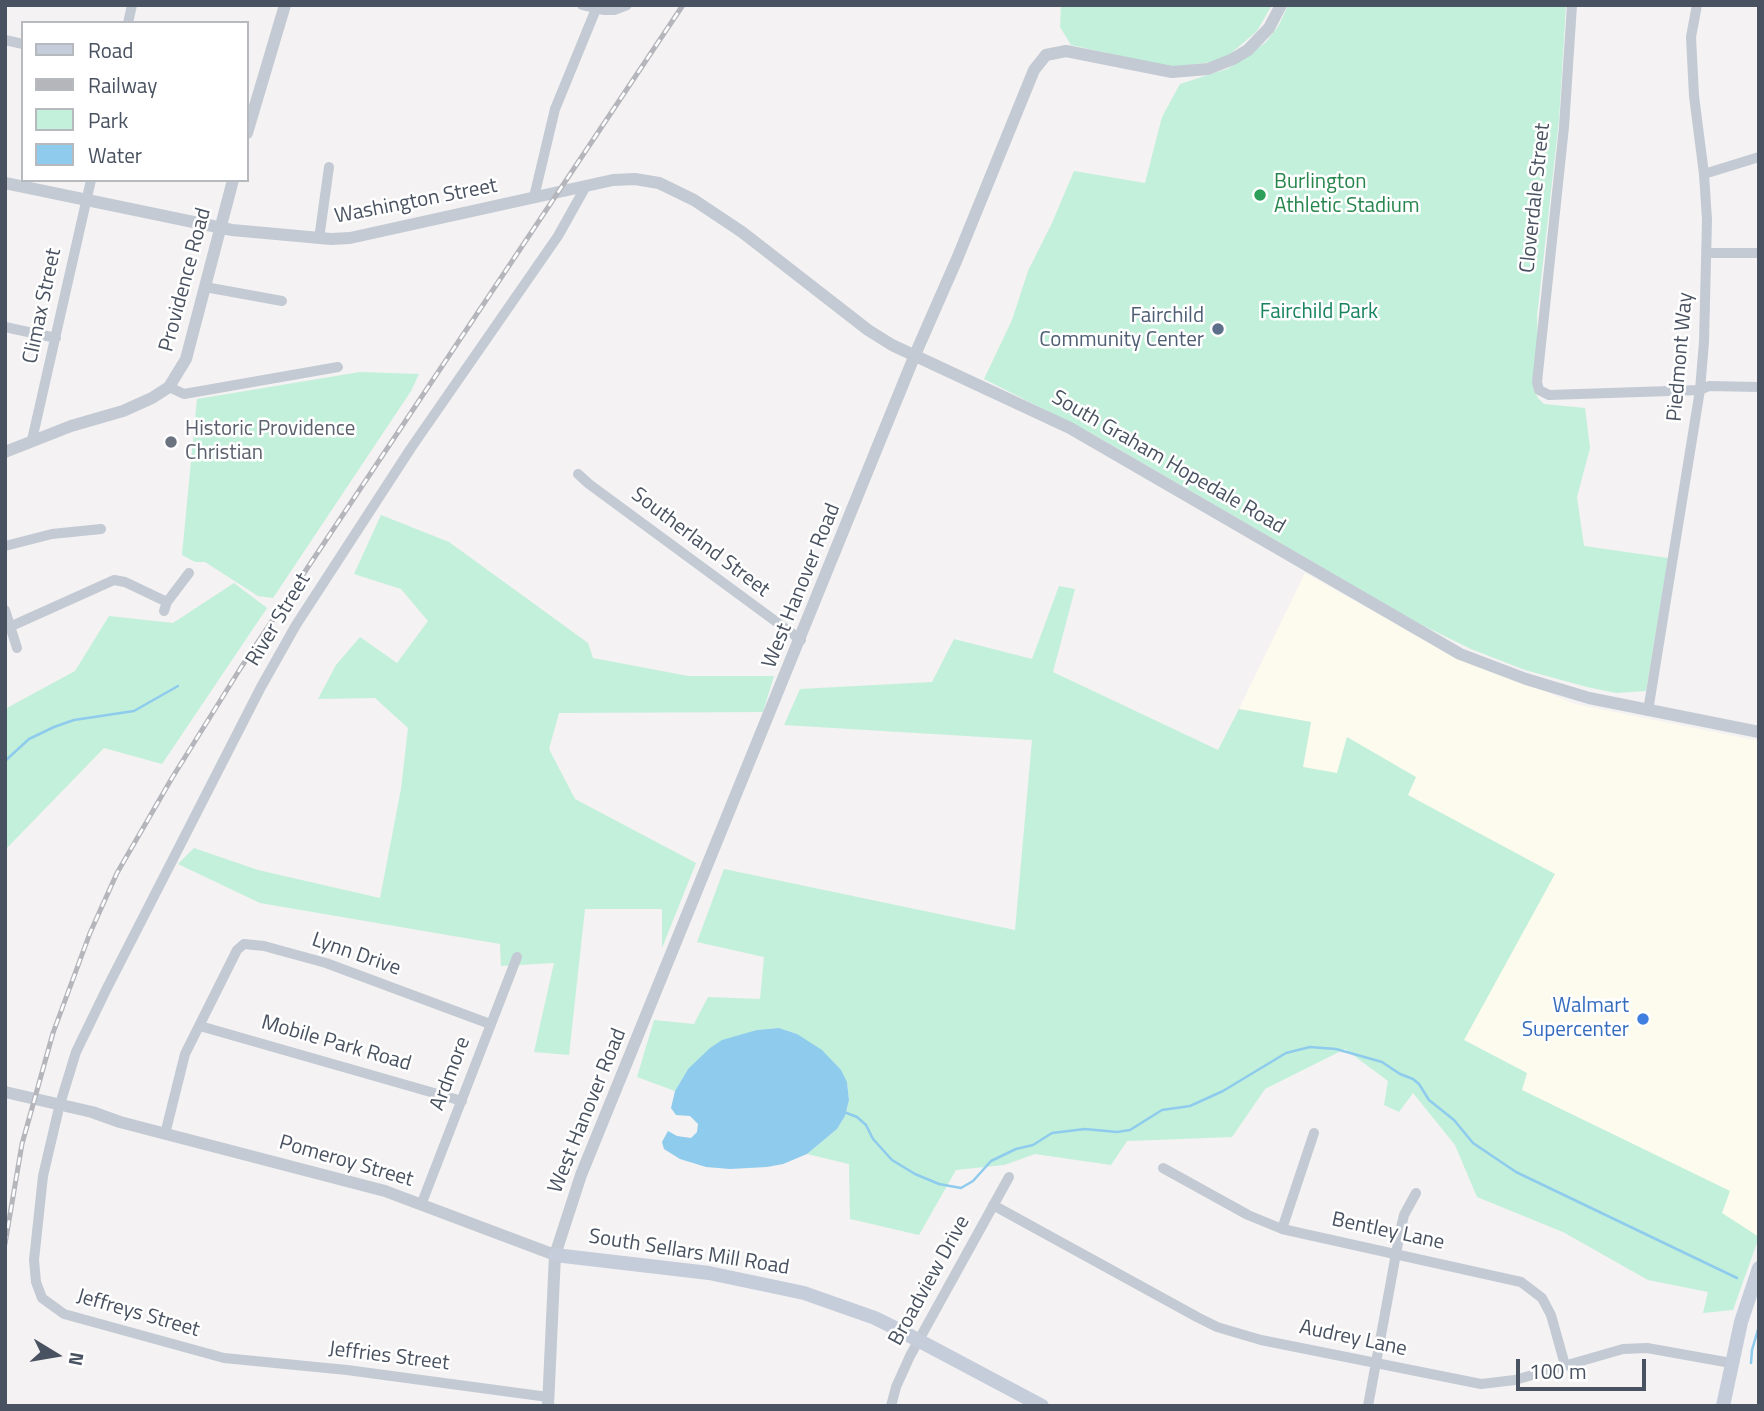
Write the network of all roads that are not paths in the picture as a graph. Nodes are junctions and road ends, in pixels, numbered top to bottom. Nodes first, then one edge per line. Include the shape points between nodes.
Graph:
1 (285, 5) edge
2 (582, 5) edge
3 (627, 5) edge
4 (1282, 5) edge
5 (1572, 5) edge
6 (1697, 5) edge
7 (596, 9) junction
8 (248, 130) edge
9 (1759, 157) edge
10 (329, 167) dead end
11 (1704, 174) junction
12 (91, 182) edge
13 (232, 182) edge
14 (5, 183) edge
15 (586, 186) junction
16 (534, 197) junction
17 (86, 201) junction
18 (219, 228) junction
19 (244, 232) junction
20 (319, 239) junction
21 (1708, 253) junction
22 (1759, 253) edge
23 (212, 262) junction
24 (205, 288) junction
25 (282, 301) dead end
26 (5, 327) edge
27 (55, 338) junction
28 (914, 357) junction
29 (338, 367) dead end
30 (169, 387) junction
31 (1759, 387) edge
32 (1700, 390) junction
33 (32, 440) junction
34 (5, 453) edge
35 (578, 474) dead end
36 (101, 529) dead end
37 (5, 546) edge
38 (189, 573) dead end
39 (5, 610) edge
40 (8, 628) edge
41 (801, 640) junction
42 (17, 648) dead end
43 (1648, 711) junction
44 (1759, 732) edge
45 (517, 957) dead end
46 (490, 1024) junction
47 (200, 1026) junction
48 (5, 1093) edge
49 (5, 1101) edge
50 (462, 1101) junction
51 (59, 1108) junction
52 (1314, 1133) dead end
53 (165, 1134) junction
54 (1163, 1168) dead end
55 (43, 1176) joint
56 (1009, 1177) dead end
57 (1416, 1193) dead end
58 (421, 1205) junction
59 (993, 1205) junction
60 (1282, 1229) junction
61 (1396, 1254) junction
62 (555, 1255) junction
63 (1759, 1268) edge
64 (918, 1340) junction
65 (224, 1357) joint
66 (1375, 1363) junction
67 (1731, 1363) junction
68 (1565, 1365) junction
69 (548, 1401) edge
70 (891, 1406) edge
71 (1042, 1406) edge
72 (1368, 1406) edge
73 (1723, 1406) edge

1 - 8 street
2 - 7 street
3 - 7 street
4 - 28 street, West Hanover Road via 1258,40 1233,59 1208,69 1172,72 1071,52 1042,59
5 - 32 street, Cloverdale Street via 1536,382 1541,392 1549,395
6 - 11 street, Piedmont Way via 1691,37
7 - 16 street via 555,109
9 - 11 street
10 - 20 street
11 - 21 street, Piedmont Way
12 - 17 street, Climax Street
13 - 18 street, Providence Road
14 - 17 street, Washington Street
15 - 16 street, Washington Street
15 - 28 street, South Graham Hopedale Road via 635,178 676,190 759,244 868,330
15 - 51 street, River Street via 558,236 429,421 290,635 107,988 76,1052
16 - 20 street, Washington Street via 349,238
17 - 18 street, Washington Street
17 - 27 street, Climax Street
18 - 19 street, Washington Street
18 - 23 street, Providence Road
19 - 20 street, Washington Street
19 - 23 street via 227,241
21 - 22 street
21 - 32 street, Piedmont Way
23 - 24 street, Providence Road
24 - 25 street
24 - 30 street, Providence Road via 186,359
26 - 27 street
27 - 33 street, Climax Street
28 - 41 street, West Hanover Road
28 - 43 street, South Graham Hopedale Road via 1070,428 1460,654 1557,689
29 - 30 street via 184,394
30 - 33 street via 122,411
31 - 32 street via 1709,386
32 - 43 street, Piedmont Way
33 - 34 street
35 - 41 street, Southerland Street
36 - 37 street via 52,534
38 - 40 street via 165,607 114,580
39 - 40 street
40 - 42 street
41 - 62 street, West Hanover Road via 581,1175
43 - 44 street, South Graham Hopedale Road
45 - 46 street, Ardmore
46 - 47 street, Lynn Drive via 348,970 250,943 237,950
46 - 50 street, Ardmore
47 - 50 street, Mobile Park Road
47 - 53 street, Lynn Drive via 185,1054
48 - 51 street, Pomeroy Street
49 - 51 street, Pomeroy Street
50 - 58 street, Ardmore
51 - 53 street, Pomeroy Street
51 - 55 street, River Street
52 - 60 street
53 - 58 street, Pomeroy Street via 348,1181
54 - 60 street, Bentley Lane
55 - 65 street, Jeffreys Street via 34,1260 42,1298 64,1314
56 - 59 street, Broadview Drive
57 - 61 street via 1404,1215
58 - 62 street, Pomeroy Street
59 - 64 street, Broadview Drive
59 - 66 street, Audrey Lane via 1217,1327
60 - 61 street, Bentley Lane
61 - 66 street
61 - 68 street, Bentley Lane via 1510,1278 1532,1289 1551,1315
62 - 64 main road, South Sellars Mill Road via 661,1266 766,1284 830,1301
62 - 69 street, West Hanover Road
63 - 67 main road
64 - 70 street, Broadview Drive
64 - 71 main road, South Sellars Mill Road
65 - 69 street, Jeffries Street via 347,1370
66 - 68 street, Audrey Lane via 1480,1384 1515,1380
66 - 72 street
67 - 68 street, Audrey Lane via 1647,1348 1623,1349
67 - 73 main road

